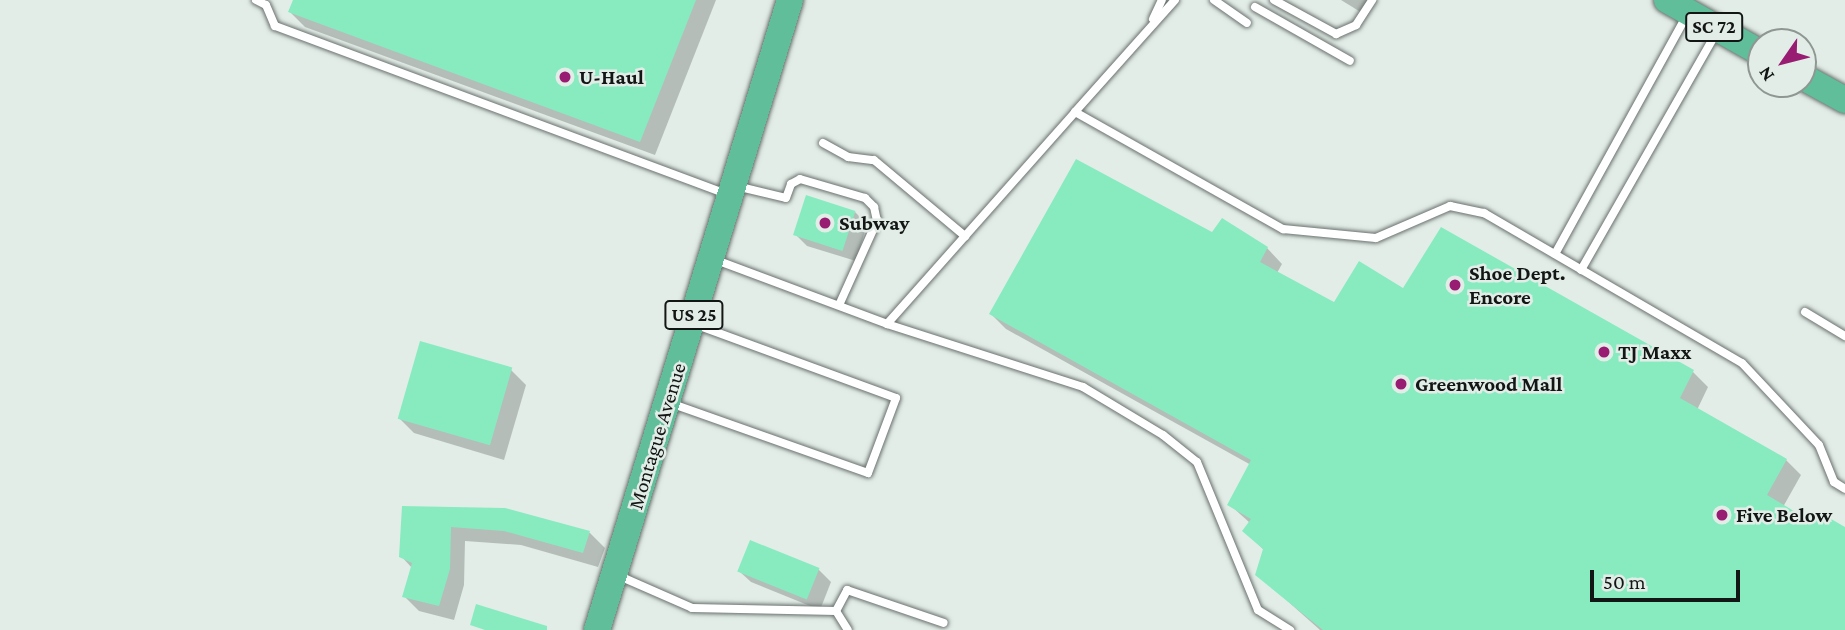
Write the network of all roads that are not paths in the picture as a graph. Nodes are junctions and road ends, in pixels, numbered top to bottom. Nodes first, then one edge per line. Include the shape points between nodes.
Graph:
1 (256, 0) edge
2 (789, 0) edge
3 (1162, 0) edge
4 (1175, 0) edge
5 (1214, 0) edge
6 (1274, 0) edge
7 (1372, 0) edge
8 (267, 2) edge
9 (1678, 6) edge
10 (1255, 7) dead end
11 (1247, 23) dead end
12 (1719, 29) junction
13 (1148, 30) junction
14 (1747, 45) edge
15 (1350, 61) dead end
16 (1817, 85) edge
17 (1844, 99) edge
18 (1075, 112) junction
19 (823, 143) dead end
20 (732, 190) junction
21 (965, 236) junction
22 (1555, 254) junction
23 (711, 259) junction
24 (1581, 270) junction
25 (839, 305) junction
26 (1805, 312) dead end
27 (691, 323) junction
28 (887, 324) junction
29 (1844, 332) edge
30 (667, 402) junction
31 (1845, 489) edge
32 (614, 574) junction
33 (836, 611) junction
34 (944, 624) dead end
35 (597, 630) edge
36 (848, 630) edge
37 (1290, 630) edge

1 - 8 lane
2 - 20 highway, Montague Avenue / US 25
3 - 13 lane
4 - 13 lane
5 - 11 lane
6 - 7 lane via 1336,34 1356,26
8 - 20 lane via 275,26
9 - 12 highway, SC 72
9 - 22 lane
10 - 15 lane
12 - 14 highway, SC 72
12 - 24 lane
13 - 18 lane
16 - 17 highway
18 - 21 lane
18 - 22 lane via 1283,229 1376,238 1450,206 1484,213
19 - 21 lane via 848,157 874,160
20 - 23 highway, Montague Avenue / US 25
20 - 25 lane via 786,198 791,184 800,179 865,198 877,212 877,221
21 - 28 lane
22 - 24 lane
23 - 25 lane
23 - 27 highway, Montague Avenue / US 25
24 - 31 lane via 1742,363 1819,445 1834,482
25 - 28 lane
26 - 29 lane
27 - 30 highway, Montague Avenue / US 25
27 - 30 lane via 896,398 868,473
28 - 37 lane via 1083,387 1163,435 1197,462 1258,610
30 - 32 highway, Montague Avenue / US 25
32 - 33 lane via 692,608
32 - 35 highway, Montague Avenue / US 25
33 - 34 lane via 847,590
33 - 36 lane

